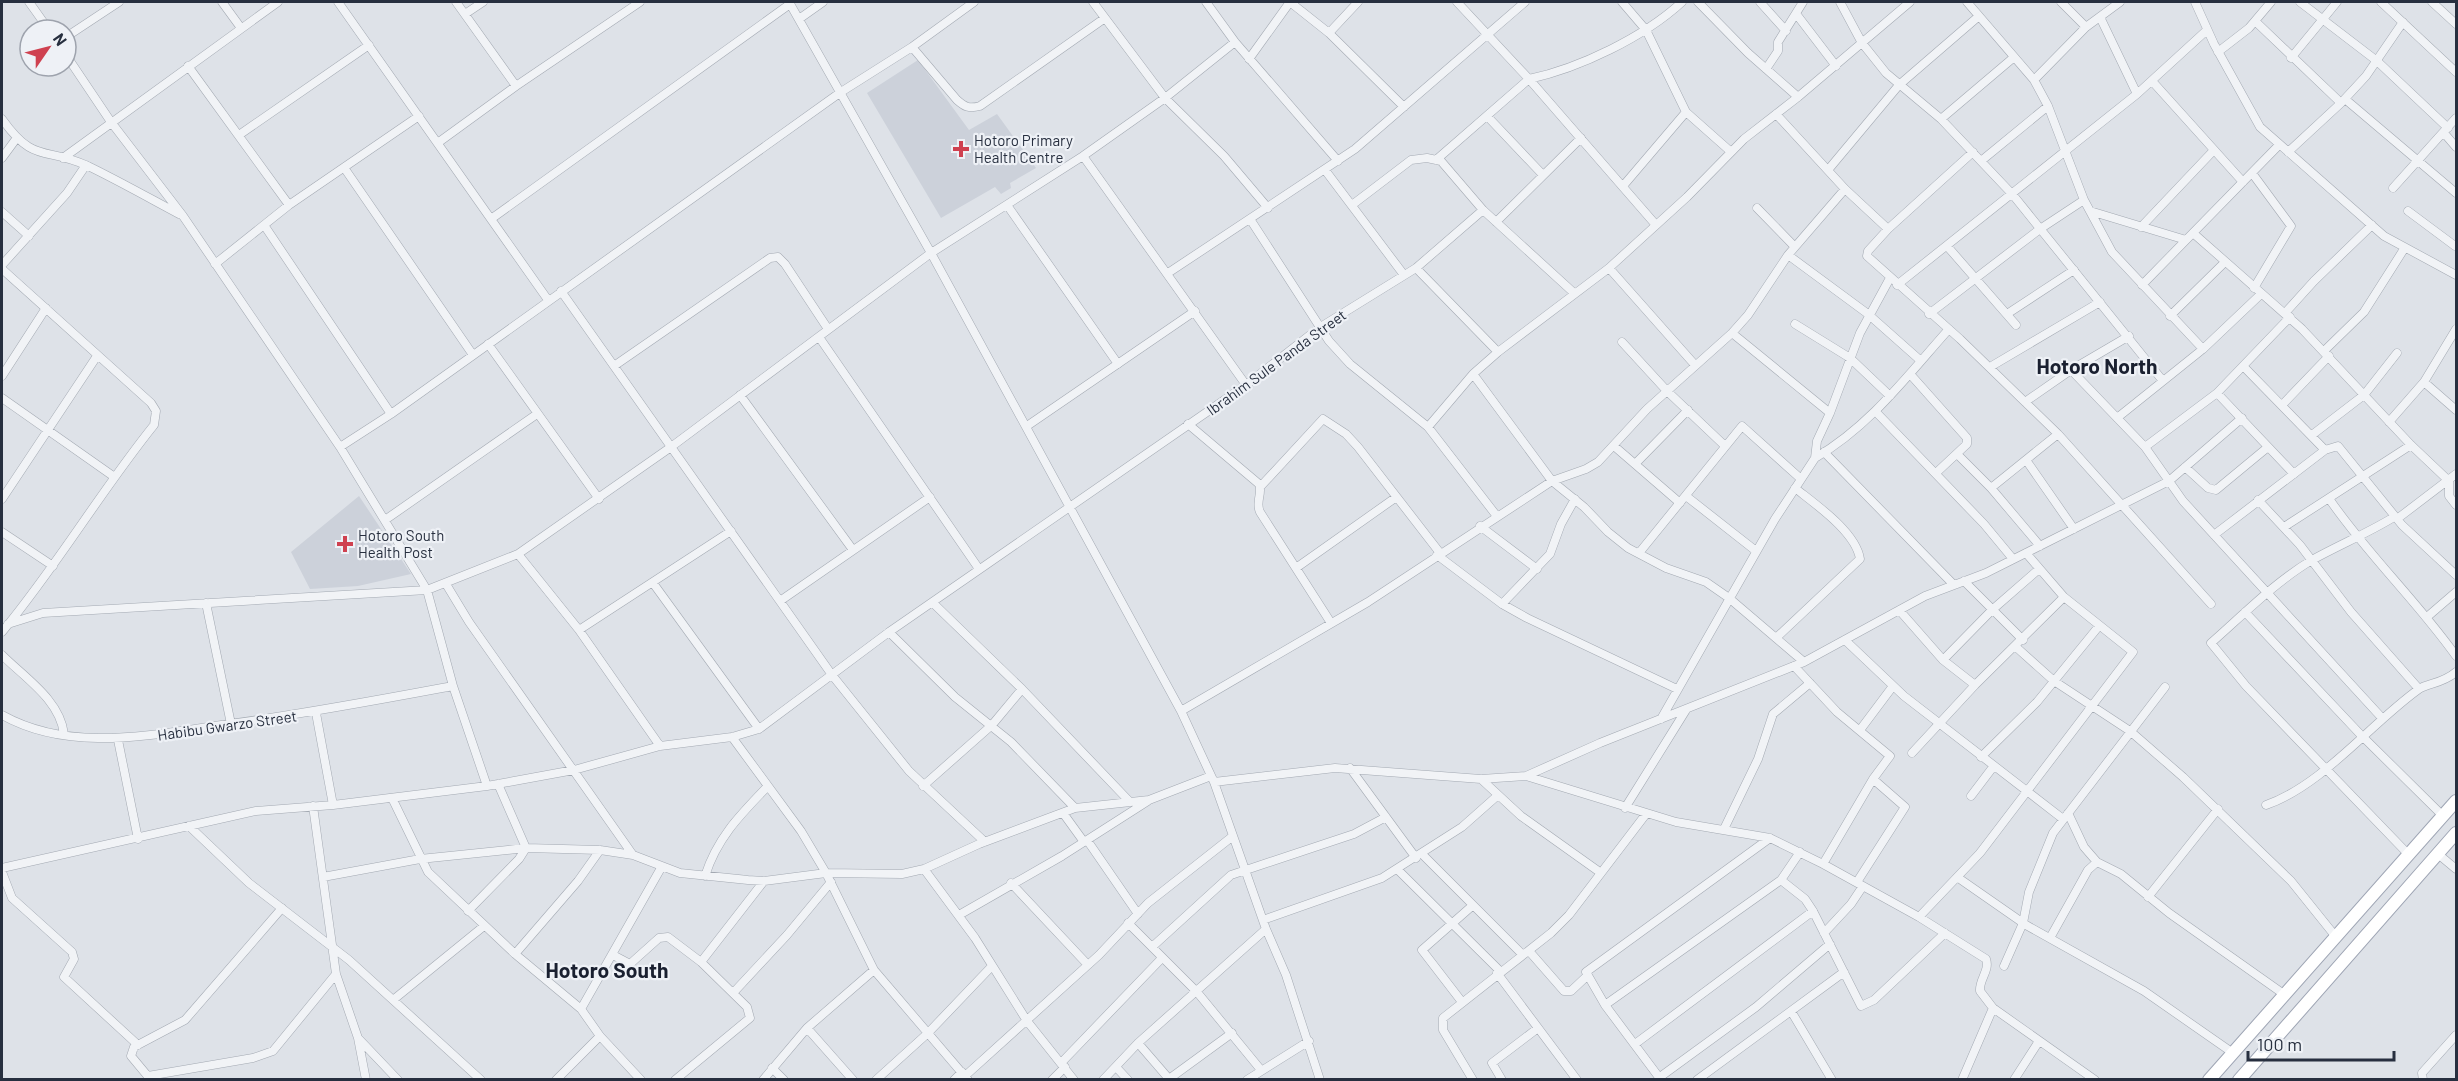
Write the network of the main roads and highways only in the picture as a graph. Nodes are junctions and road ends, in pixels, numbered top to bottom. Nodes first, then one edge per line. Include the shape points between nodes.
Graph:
1 (2457, 801) edge
2 (2457, 833) edge
3 (2209, 1080) edge
4 (2239, 1080) edge

1 - 3 main road
2 - 4 main road

